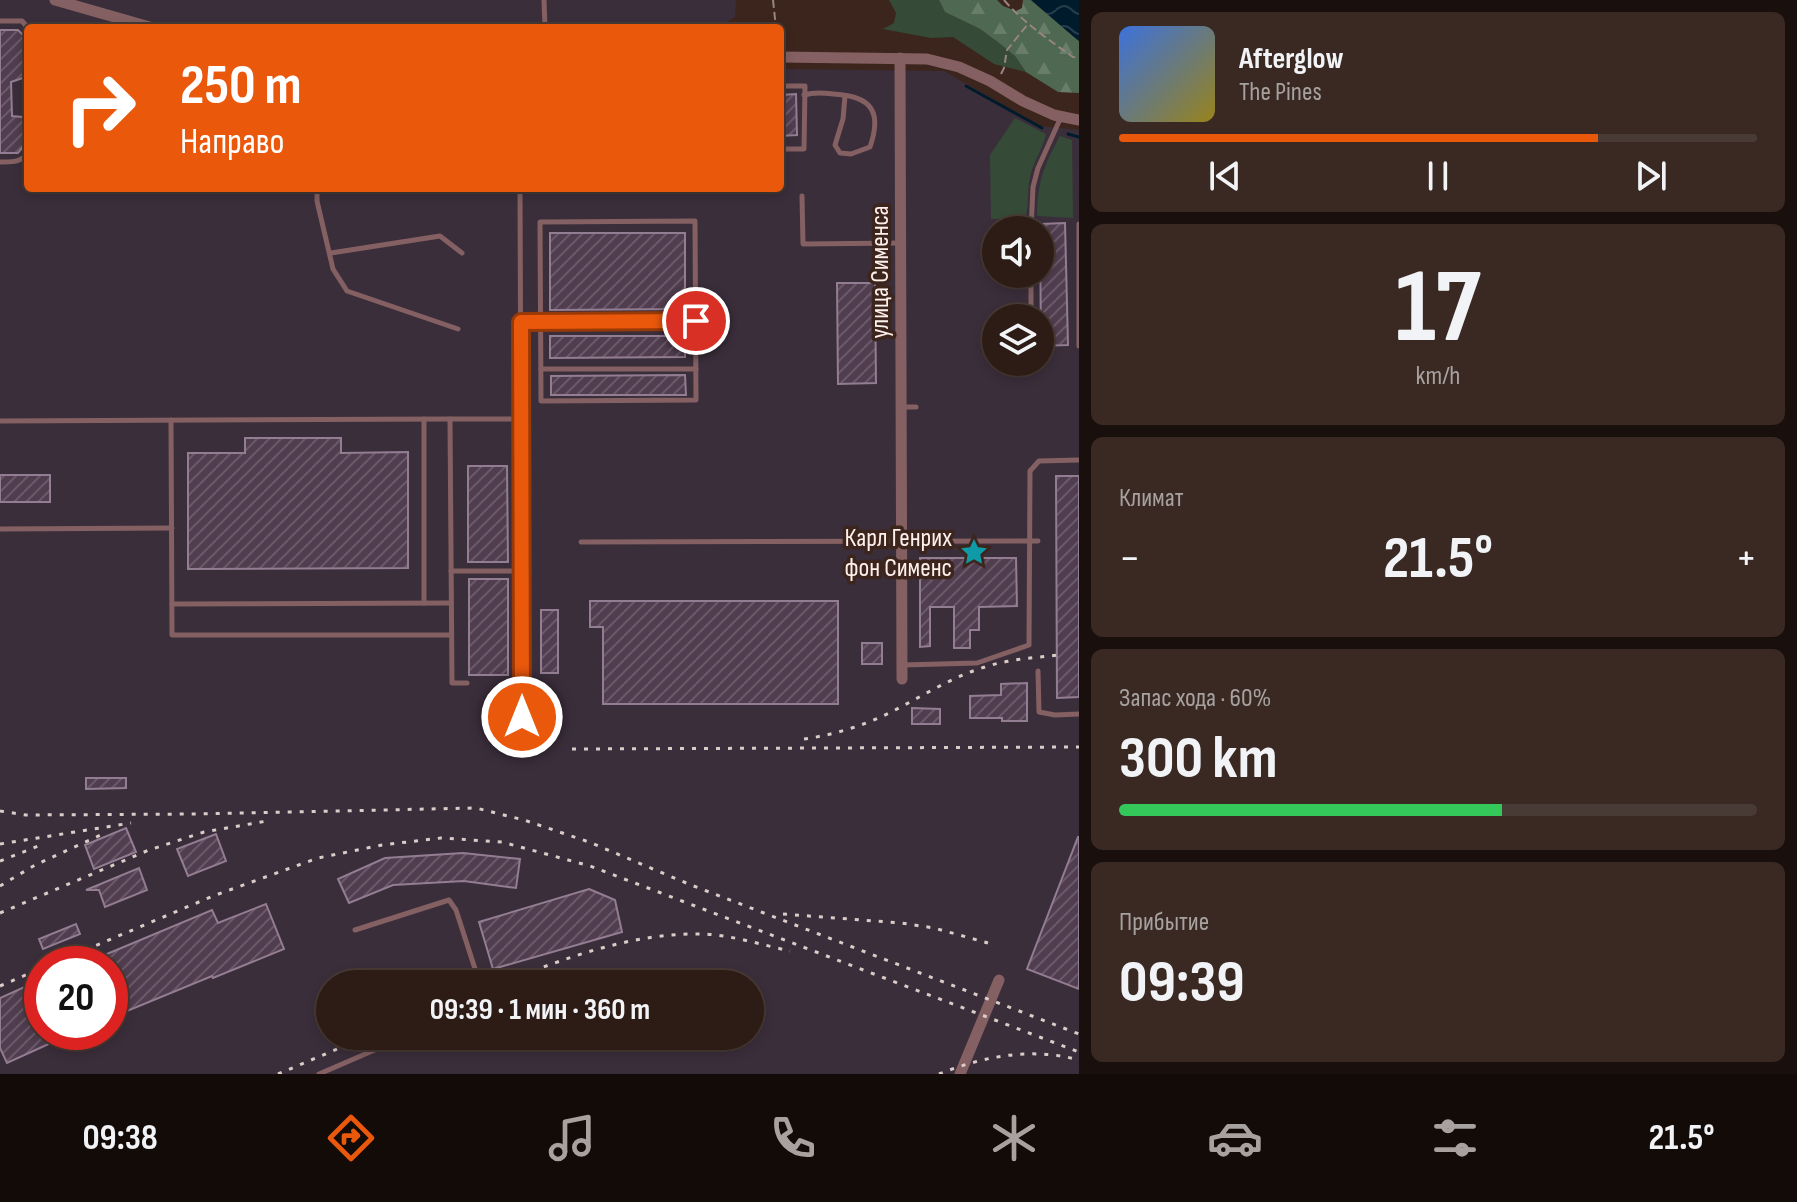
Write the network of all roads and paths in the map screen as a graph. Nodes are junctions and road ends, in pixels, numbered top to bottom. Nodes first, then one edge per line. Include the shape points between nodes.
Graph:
1 (55, 0) edge
2 (544, 0) edge
3 (773, 0) edge
4 (1004, 0) edge
5 (0, 21) edge
6 (25, 24) edge
7 (119, 24) edge
8 (545, 24) edge
9 (776, 24) edge
10 (1028, 24) junction
11 (784, 57) edge
12 (900, 58) junction
13 (1079, 58) edge
14 (784, 86) edge
15 (999, 87) junction
16 (804, 95) junction
17 (845, 96) junction
18 (1062, 116) junction
19 (1079, 120) edge
20 (784, 149) edge
21 (24, 158) edge
22 (0, 162) edge
23 (317, 192) edge
24 (520, 192) edge
25 (802, 196) dead end
26 (1032, 216) edge
27 (1079, 224) edge
28 (901, 243) junction
29 (331, 253) junction
30 (462, 253) dead end
31 (696, 321) junction
32 (521, 322) junction
33 (541, 322) junction
34 (458, 329) dead end
35 (1079, 346) edge
36 (541, 369) junction
37 (696, 369) junction
38 (901, 407) junction
39 (916, 407) dead end
40 (424, 419) junction
41 (450, 419) junction
42 (521, 419) junction
43 (171, 420) junction
44 (0, 421) edge
45 (1079, 460) edge
46 (172, 528) junction
47 (0, 529) edge
48 (902, 540) junction
49 (1029, 541) junction
50 (1038, 541) dead end
51 (581, 542) dead end
52 (451, 571) junction
53 (521, 571) junction
54 (424, 603) junction
55 (451, 603) junction
56 (172, 604) junction
57 (451, 635) junction
58 (902, 665) junction
59 (1038, 671) dead end
60 (902, 679) dead end
61 (467, 683) dead end
62 (1079, 714) edge
63 (522, 717) dead end
64 (355, 930) dead end
65 (475, 970) edge
66 (999, 980) dead end
67 (375, 1050) edge
68 (319, 1074) edge
69 (960, 1074) edge

1 - 7 street
2 - 8 lane
3 - 9 path
4 - 10 path
5 - 6 lane
10 - 13 path
10 - 15 path via 1007,50
11 - 12 street
12 - 15 street via 959,67
12 - 28 street, улица Сименса
14 - 16 lane via 805,86
15 - 18 street
16 - 17 lane
16 - 20 lane via 804,149
17 - 17 lane via 866,101 875,125 870,147 851,154 840,153 835,145
18 - 19 street
18 - 26 lane via 1038,168
21 - 22 lane
23 - 29 lane
24 - 32 lane
25 - 28 lane via 803,244
27 - 35 lane
28 - 38 street, улица Сименса
29 - 30 lane via 440,236
29 - 34 lane via 333,269 347,291
31 - 33 lane
31 - 33 lane via 695,221 664,221 540,222
31 - 37 lane
32 - 33 lane
32 - 42 lane
33 - 36 lane
36 - 37 lane
36 - 37 lane via 541,401 696,400
38 - 39 lane
38 - 48 street, улица Сименса
40 - 41 lane
40 - 43 lane
40 - 54 lane
41 - 42 lane
41 - 52 lane
42 - 53 lane
43 - 44 lane
43 - 46 lane
45 - 49 lane via 1039,461 1030,471
46 - 47 lane
46 - 56 lane
48 - 49 lane
48 - 51 lane
48 - 58 street, улица Сименса
49 - 50 lane
49 - 58 lane via 1029,645 977,663
52 - 53 lane
52 - 55 lane
53 - 63 lane
54 - 55 lane
54 - 56 lane
55 - 57 lane
56 - 57 lane via 172,635
57 - 61 lane via 452,683
58 - 60 street, улица Сименса
59 - 62 lane via 1039,712
64 - 65 lane via 449,900
66 - 69 street
67 - 68 lane

